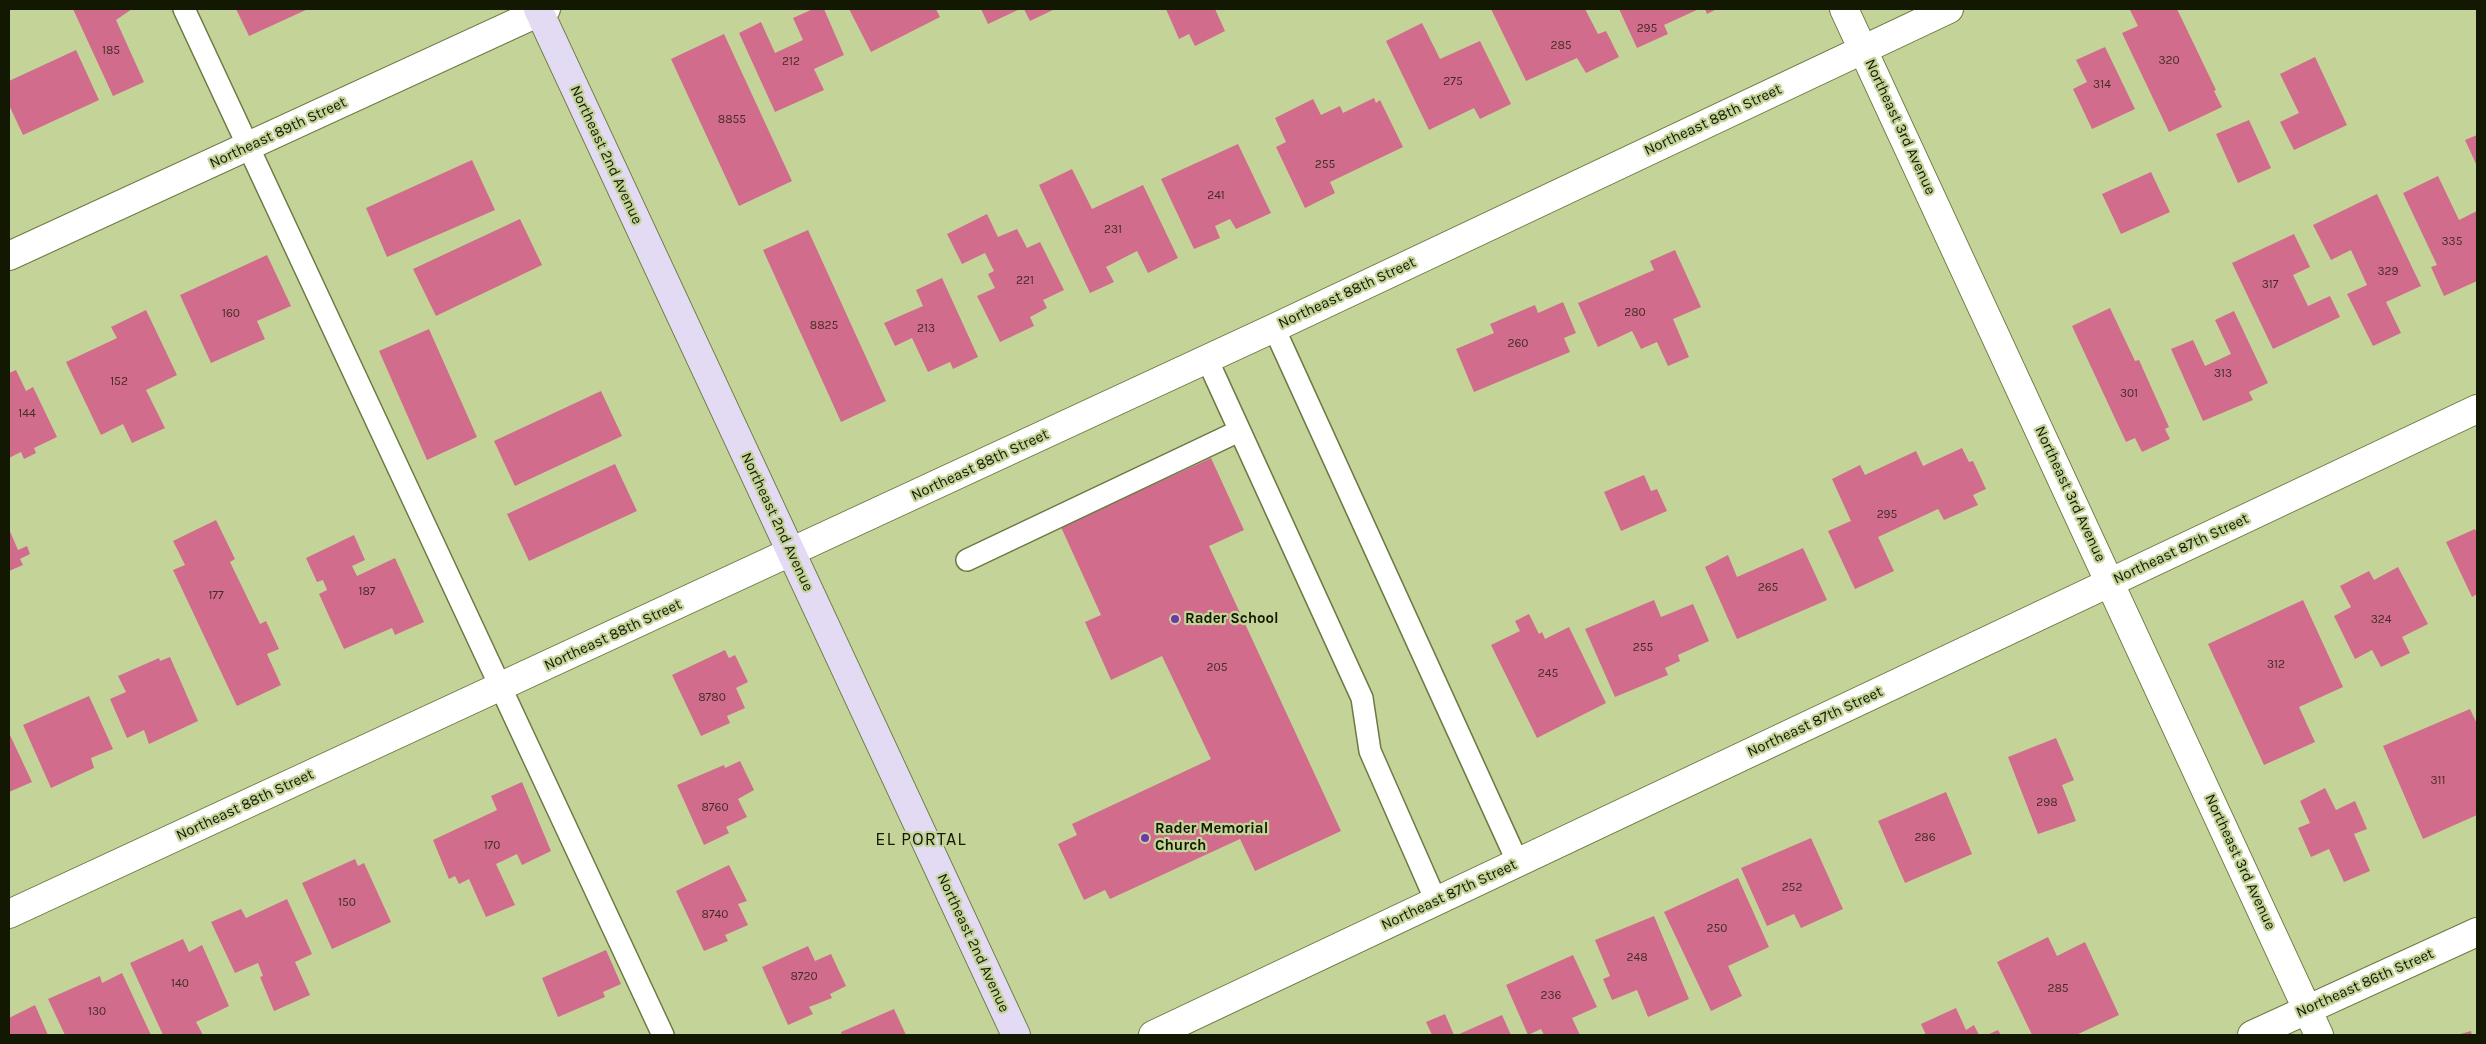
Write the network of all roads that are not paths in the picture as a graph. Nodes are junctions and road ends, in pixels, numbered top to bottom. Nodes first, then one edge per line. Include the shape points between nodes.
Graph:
1 (184, 9) edge
2 (1844, 9) edge
3 (1949, 9) edge
4 (541, 10) edge
5 (1864, 49) junction
6 (249, 146) junction
7 (9, 256) edge
8 (1274, 328) junction
9 (1207, 359) junction
10 (2477, 409) edge
11 (1239, 432) junction
12 (791, 553) junction
13 (967, 560) dead end
14 (2110, 582) junction
15 (502, 687) junction
16 (1518, 863) junction
17 (1436, 901) junction
18 (9, 914) edge
19 (2477, 932) edge
20 (2308, 1009) junction
21 (663, 1035) edge
22 (1016, 1035) edge
23 (1154, 1035) edge
24 (2252, 1035) edge
25 (2319, 1035) edge

1 - 6 lane
2 - 5 street, Northeast 3rd Avenue
3 - 5 street, Northeast 88th Street
4 - 6 street, Northeast 89th Street
4 - 12 main road, Northeast 2nd Avenue
5 - 8 street, Northeast 88th Street
5 - 14 street, Northeast 3rd Avenue
6 - 7 street, Northeast 89th Street
6 - 15 lane
8 - 9 street, Northeast 88th Street
8 - 16 lane
9 - 11 lane
9 - 12 street, Northeast 88th Street
10 - 14 street, Northeast 87th Street
11 - 13 lane
11 - 17 lane via 1362,698 1370,751
12 - 15 street, Northeast 88th Street
12 - 22 main road, Northeast 2nd Avenue
14 - 16 street, Northeast 87th Street
14 - 20 street, Northeast 3rd Avenue
15 - 18 street, Northeast 88th Street
15 - 21 lane
16 - 17 street, Northeast 87th Street
17 - 23 street, Northeast 87th Street
19 - 20 street, Northeast 86th Street
20 - 24 street, Northeast 86th Street
20 - 25 street, Northeast 3rd Avenue

